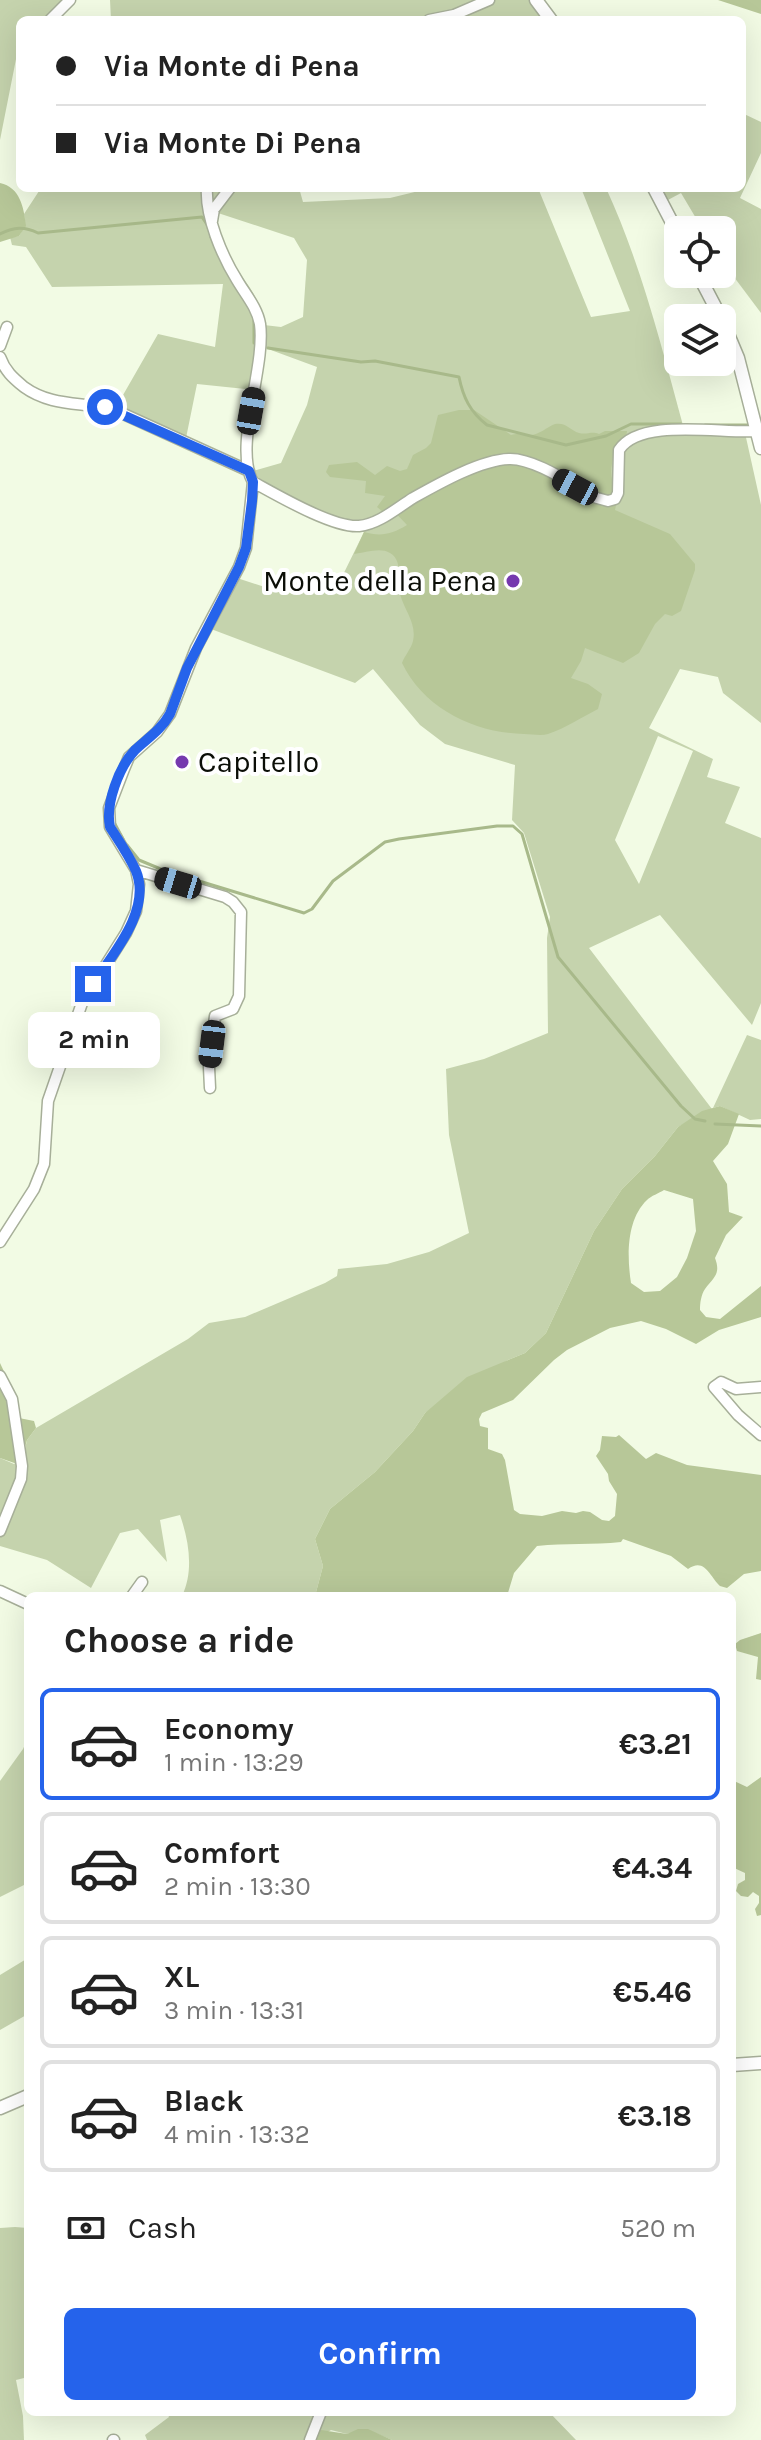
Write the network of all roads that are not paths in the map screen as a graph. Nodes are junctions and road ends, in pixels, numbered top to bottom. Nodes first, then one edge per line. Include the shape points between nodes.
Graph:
1 (70, 0) edge
2 (489, 0) edge
3 (54, 16) edge
4 (449, 16) edge
5 (207, 192) edge
6 (227, 192) edge
7 (656, 192) edge
8 (669, 216) edge
9 (212, 222) junction
10 (7, 327) dead end
11 (0, 346) edge
12 (736, 353) edge
13 (0, 357) edge
14 (757, 431) junction
15 (761, 448) edge
16 (249, 471) junction
17 (253, 482) junction
18 (136, 870) junction
19 (210, 1088) dead end
20 (0, 1242) edge
21 (0, 1376) edge
22 (761, 1387) edge
23 (761, 1435) edge
24 (0, 1531) edge
25 (142, 1582) dead end
26 (0, 1591) edge
27 (135, 1592) edge
28 (24, 1602) edge
29 (761, 2063) edge
30 (736, 2065) edge
31 (24, 2098) edge
32 (0, 2108) edge
33 (319, 2416) edge
34 (310, 2440) edge

1 - 3 street
2 - 4 street
5 - 9 street
6 - 9 street via 214,209
7 - 8 street
9 - 16 street via 260,323 247,429
10 - 11 street
12 - 14 street
13 - 16 street via 12,377 34,394 117,411
14 - 15 street
14 - 17 street via 643,433 622,444 618,493 608,501 541,468 509,459 471,470 360,526 335,522
16 - 17 street
17 - 18 street via 239,567 196,648 170,714 129,757 113,795 110,827
18 - 19 street via 225,897 241,912 239,996 233,1009 215,1016
18 - 20 street via 136,911 82,1003 48,1101 44,1164
21 - 24 street via 12,1399 22,1466
22 - 23 street via 736,1389 721,1382 714,1387
25 - 27 street
26 - 28 street
29 - 30 street
31 - 32 street
33 - 34 street

